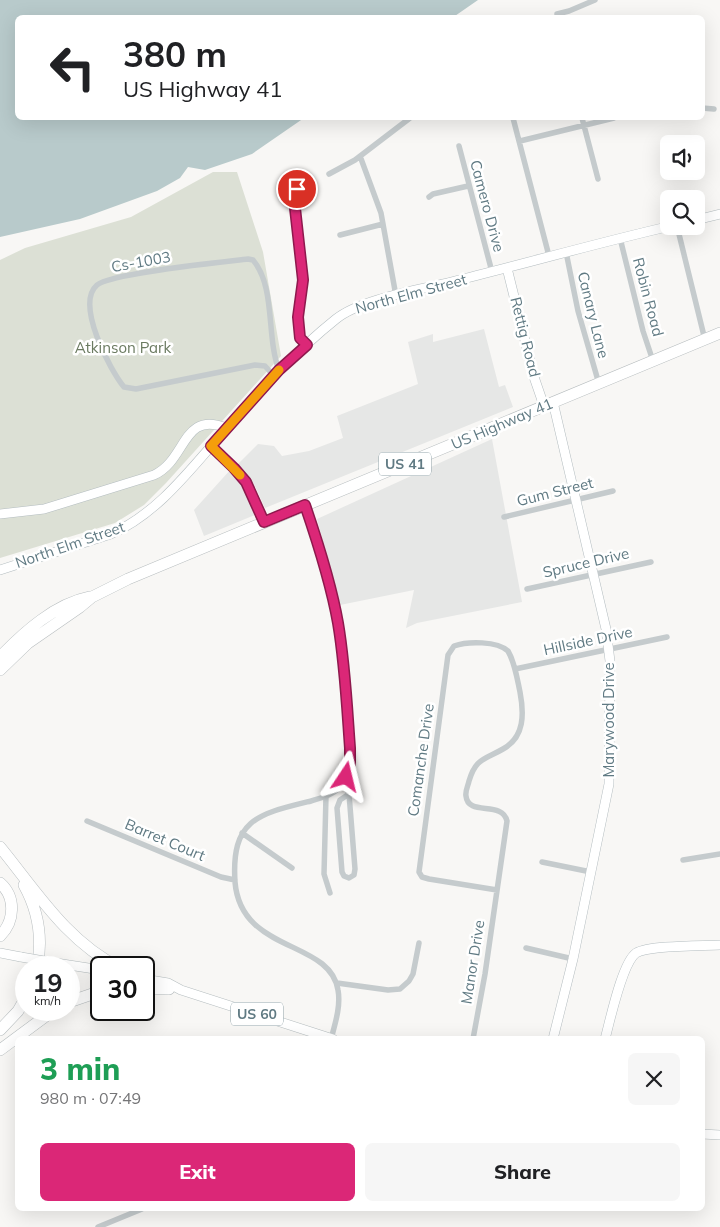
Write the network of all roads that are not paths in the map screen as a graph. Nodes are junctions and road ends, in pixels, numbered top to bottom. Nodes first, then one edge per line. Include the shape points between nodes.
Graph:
1 (595, 0) edge
2 (557, 14) dead end
3 (705, 108) edge
4 (714, 109) dead end
5 (407, 120) edge
6 (514, 120) edge
7 (583, 120) edge
8 (605, 120) edge
9 (584, 125) junction
10 (520, 141) junction
11 (459, 146) dead end
12 (360, 156) junction
13 (329, 174) dead end
14 (598, 179) dead end
15 (468, 186) junction
16 (429, 198) dead end
17 (296, 204) dead end
18 (720, 214) edge
19 (705, 218) edge
20 (383, 224) junction
21 (660, 229) edge
22 (340, 235) dead end
23 (679, 235) edge
24 (620, 238) junction
25 (566, 252) junction
26 (549, 256) junction
27 (507, 268) junction
28 (492, 272) junction
29 (396, 296) junction
30 (720, 333) edge
31 (705, 340) junction
32 (307, 345) junction
33 (653, 361) junction
34 (277, 373) junction
35 (599, 384) junction
36 (549, 404) junction
37 (226, 428) junction
38 (211, 446) junction
39 (613, 491) dead end
40 (576, 500) junction
41 (305, 505) junction
42 (0, 514) edge
43 (504, 517) dead end
44 (264, 522) junction
45 (651, 562) dead end
46 (0, 570) edge
47 (594, 575) junction
48 (527, 589) dead end
49 (92, 597) junction
50 (667, 637) dead end
51 (609, 650) junction
52 (0, 657) edge
53 (515, 669) junction
54 (0, 670) edge
55 (343, 783) junction
56 (349, 794) junction
57 (326, 796) junction
58 (86, 821) dead end
59 (242, 833) junction
60 (0, 848) edge
61 (720, 854) edge
62 (683, 860) dead end
63 (542, 862) dead end
64 (292, 868) dead end
65 (591, 872) junction
66 (235, 880) junction
67 (0, 883) edge
68 (497, 890) junction
69 (330, 893) dead end
70 (0, 936) edge
71 (420, 943) dead end
72 (720, 945) edge
73 (526, 948) dead end
74 (0, 953) edge
75 (38, 956) edge
76 (99, 956) edge
77 (0, 958) edge
78 (15, 958) edge
79 (15, 959) edge
80 (573, 959) junction
81 (155, 983) edge
82 (337, 983) junction
83 (155, 985) edge
84 (169, 989) joint
85 (181, 990) junction
86 (15, 1014) edge
87 (39, 1021) edge
88 (0, 1030) edge
89 (305, 1030) junction
90 (19, 1036) edge
91 (312, 1036) edge
92 (323, 1036) edge
93 (333, 1036) edge
94 (474, 1036) edge
95 (554, 1036) edge
96 (606, 1036) edge
97 (15, 1039) edge
98 (0, 1050) edge
99 (705, 1134) edge
100 (720, 1135) edge
101 (137, 1211) edge
102 (98, 1227) edge

1 - 2 street
3 - 4 street
5 - 12 street
6 - 10 street
7 - 9 street
8 - 9 street
9 - 10 street
9 - 14 street
10 - 26 street
11 - 15 street, Camero Drive
12 - 13 street
12 - 20 street
15 - 16 street via 433,194
15 - 28 street, Camero Drive
17 - 32 street via 303,274 298,317 300,338
18 - 19 street
20 - 22 street
20 - 29 street
21 - 24 street, North Elm Street
23 - 31 street
24 - 25 street, North Elm Street
24 - 33 street, Robin Road
25 - 26 street, North Elm Street
25 - 35 street, Canary Lane via 578,311
26 - 27 street, North Elm Street
27 - 28 street, North Elm Street
27 - 36 street, Rettig Road via 534,378
28 - 29 street, North Elm Street
29 - 32 street, North Elm Street via 349,310
30 - 31 highway, US Highway 41 / US 41
31 - 33 highway, US Highway 41 / US 41
32 - 34 street, North Elm Street
33 - 35 highway, US Highway 41 / US 41
34 - 34 street, Cs-1003 via 255,365 136,389 124,387 97,336 90,307 93,290 101,283 116,278 253,260 264,281
34 - 37 street, North Elm Street
35 - 36 highway, US Highway 41 / US 41
36 - 40 street, Marywood Drive
36 - 41 highway, US Highway 41 / US 41
37 - 38 street, North Elm Street
37 - 42 street via 210,423 196,427 168,465 154,475 44,509
38 - 44 street via 246,482
38 - 46 street, North Elm Street via 158,503 128,526 102,538
39 - 40 street, Gum Street
40 - 43 street, Gum Street
40 - 47 street, Marywood Drive
41 - 44 highway, US Highway 41 / US 41
41 - 55 street via 317,540 341,643 350,748 349,770
44 - 49 highway, US Highway 41 / US 41
45 - 47 street, Spruce Drive
47 - 48 street, Spruce Drive
47 - 51 street, Marywood Drive
49 - 52 highway, US 41 via 73,602 47,617 18,638
49 - 54 highway, US 41 via 28,643
50 - 51 street, Hillside Drive
51 - 53 street, Hillside Drive
51 - 65 street, Marywood Drive via 610,769
53 - 68 street, Manor Drive via 523,705 520,728 509,745 486,756 476,765 466,796 474,806 498,810 508,821
53 - 68 street, Comanche Drive via 508,652 498,646 461,644 449,651 418,865 424,878
55 - 56 street
55 - 57 street
56 - 56 street via 340,800 337,808 342,872 349,878 355,869
57 - 59 street via 260,816
57 - 69 street via 324,874
58 - 66 street, Barret Court
59 - 64 street
59 - 66 street via 235,855
60 - 75 highway via 34,906 40,940
60 - 76 highway via 67,930
61 - 62 street
63 - 65 street
65 - 80 street, Marywood Drive
66 - 82 street via 240,906 254,924 322,964
67 - 70 highway via 8,892 12,908 9,924
68 - 94 street, Manor Drive
71 - 82 street via 413,974 400,988 388,990
72 - 96 street via 649,949 635,954 626,968
73 - 80 street
74 - 78 street
77 - 79 street
80 - 95 street, Marywood Drive
81 - 85 street, US 60
82 - 93 street via 339,1004
83 - 84 highway
84 - 85 street, US 60
85 - 89 street, US 60
86 - 88 highway
87 - 90 highway
89 - 91 street
89 - 92 street, US 60
97 - 98 highway
99 - 100 street
101 - 102 street

